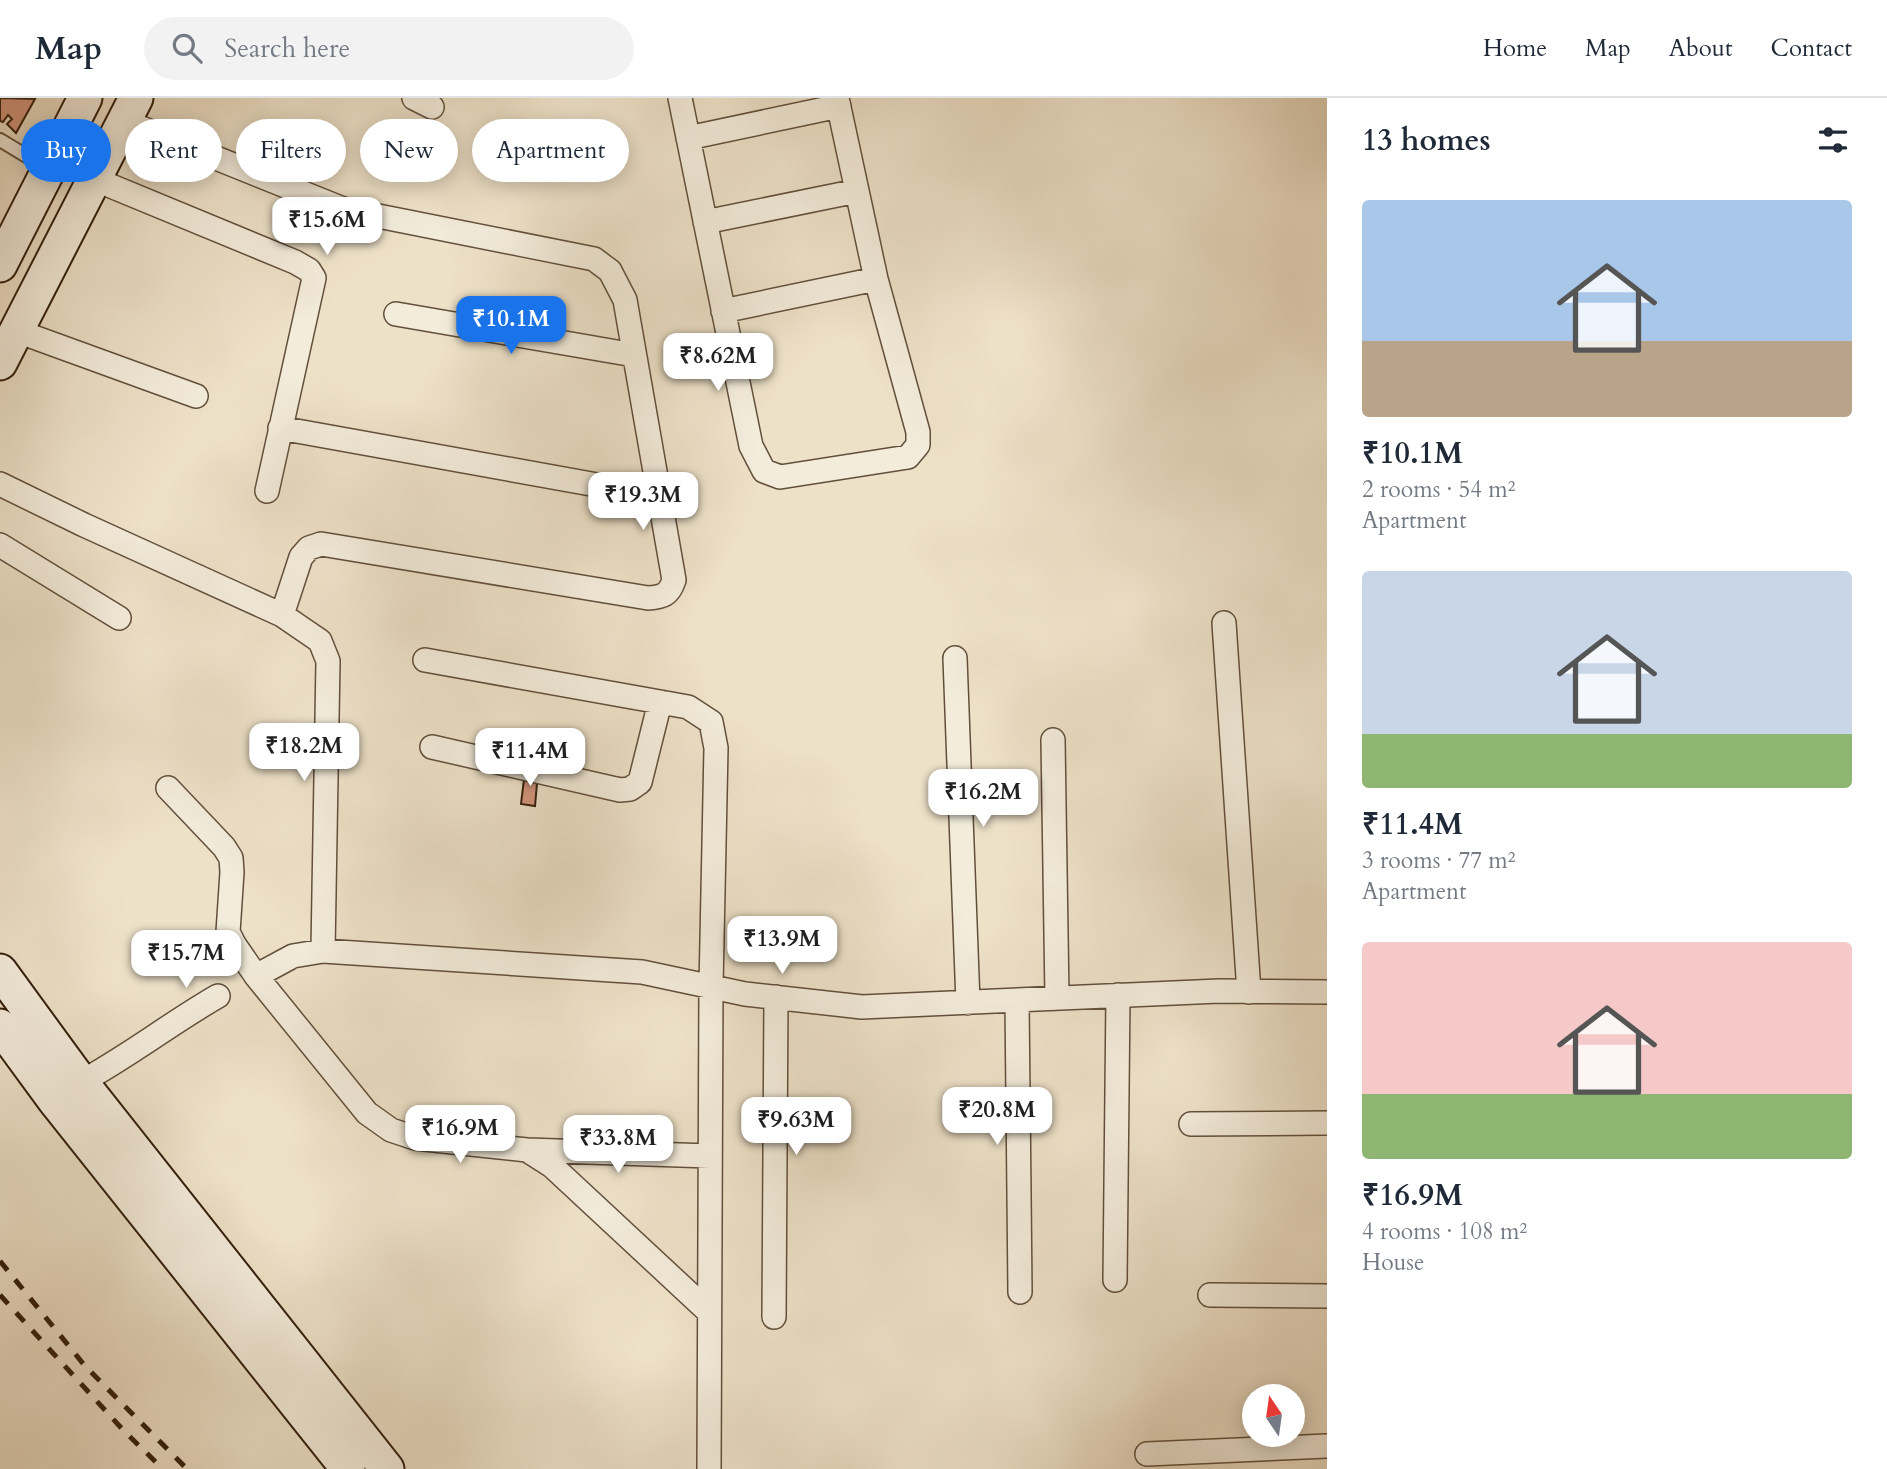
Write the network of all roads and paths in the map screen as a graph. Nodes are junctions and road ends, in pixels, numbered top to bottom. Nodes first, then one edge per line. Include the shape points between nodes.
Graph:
1 (85, 98) edge
2 (680, 98) edge
3 (838, 102) edge
4 (130, 109) edge
5 (74, 119) edge
6 (688, 138) junction
7 (0, 140) edge
8 (111, 146) edge
9 (21, 153) edge
10 (43, 182) edge
11 (92, 182) edge
12 (101, 182) edge
13 (857, 191) junction
14 (705, 222) junction
15 (0, 265) edge
16 (876, 279) junction
17 (723, 311) junction
18 (396, 314) dead end
19 (17, 331) junction
20 (634, 355) junction
21 (0, 363) edge
22 (196, 396) dead end
23 (281, 428) junction
24 (0, 484) edge
25 (267, 491) dead end
26 (658, 496) junction
27 (0, 545) edge
28 (282, 615) junction
29 (119, 618) dead end
30 (1224, 623) dead end
31 (955, 658) dead end
32 (425, 660) dead end
33 (660, 702) junction
34 (1053, 740) dead end
35 (432, 747) dead end
36 (168, 788) dead end
37 (323, 951) junction
38 (0, 971) edge
39 (256, 976) junction
40 (711, 987) junction
41 (1249, 992) junction
42 (1327, 992) edge
43 (1118, 995) junction
44 (219, 996) dead end
45 (776, 997) junction
46 (1058, 998) junction
47 (1017, 1001) junction
48 (968, 1003) junction
49 (0, 1026) edge
50 (81, 1082) junction
51 (1327, 1123) edge
52 (1191, 1124) dead end
53 (527, 1150) junction
54 (710, 1156) junction
55 (1115, 1280) dead end
56 (1020, 1292) dead end
57 (1210, 1295) dead end
58 (1327, 1296) edge
59 (709, 1312) junction
60 (774, 1317) dead end
61 (1327, 1446) edge
62 (1147, 1454) dead end
63 (348, 1469) edge
64 (387, 1469) edge
65 (709, 1469) edge

1 - 5 main road
2 - 6 street
3 - 6 street
3 - 13 street
4 - 8 main road
4 - 20 street via 342,209 594,259 610,271 625,300
6 - 14 street
7 - 9 lane
10 - 15 main road
11 - 19 main road
12 - 23 street via 309,270 314,284
13 - 14 street
13 - 16 street
14 - 17 street
16 - 17 street
16 - 17 street via 918,432 918,445 908,457 780,477 764,471 751,446
18 - 20 street
19 - 21 main road
19 - 22 street
20 - 26 street
23 - 25 street
23 - 26 street
24 - 28 street
26 - 28 street via 674,580 663,597 321,544 301,557
27 - 29 street
28 - 37 street via 320,641 328,661
30 - 41 street
31 - 48 street
32 - 33 street
33 - 35 street via 640,782 630,789
33 - 40 street via 688,707 711,722 716,748
34 - 46 street
36 - 39 street via 231,858 228,932
37 - 39 street via 293,957
37 - 40 street via 642,972
38 - 50 main road
39 - 53 street via 367,1113 391,1130 415,1138
40 - 45 street
40 - 54 street
41 - 42 street
41 - 43 street
43 - 46 street
43 - 55 street
44 - 50 street
45 - 48 street via 862,1007
45 - 60 street
46 - 47 street
47 - 48 street
47 - 56 street
49 - 63 main road
50 - 64 main road
51 - 52 street
53 - 54 street
53 - 59 street via 552,1166
54 - 59 street
57 - 58 street
59 - 65 street
61 - 62 street

